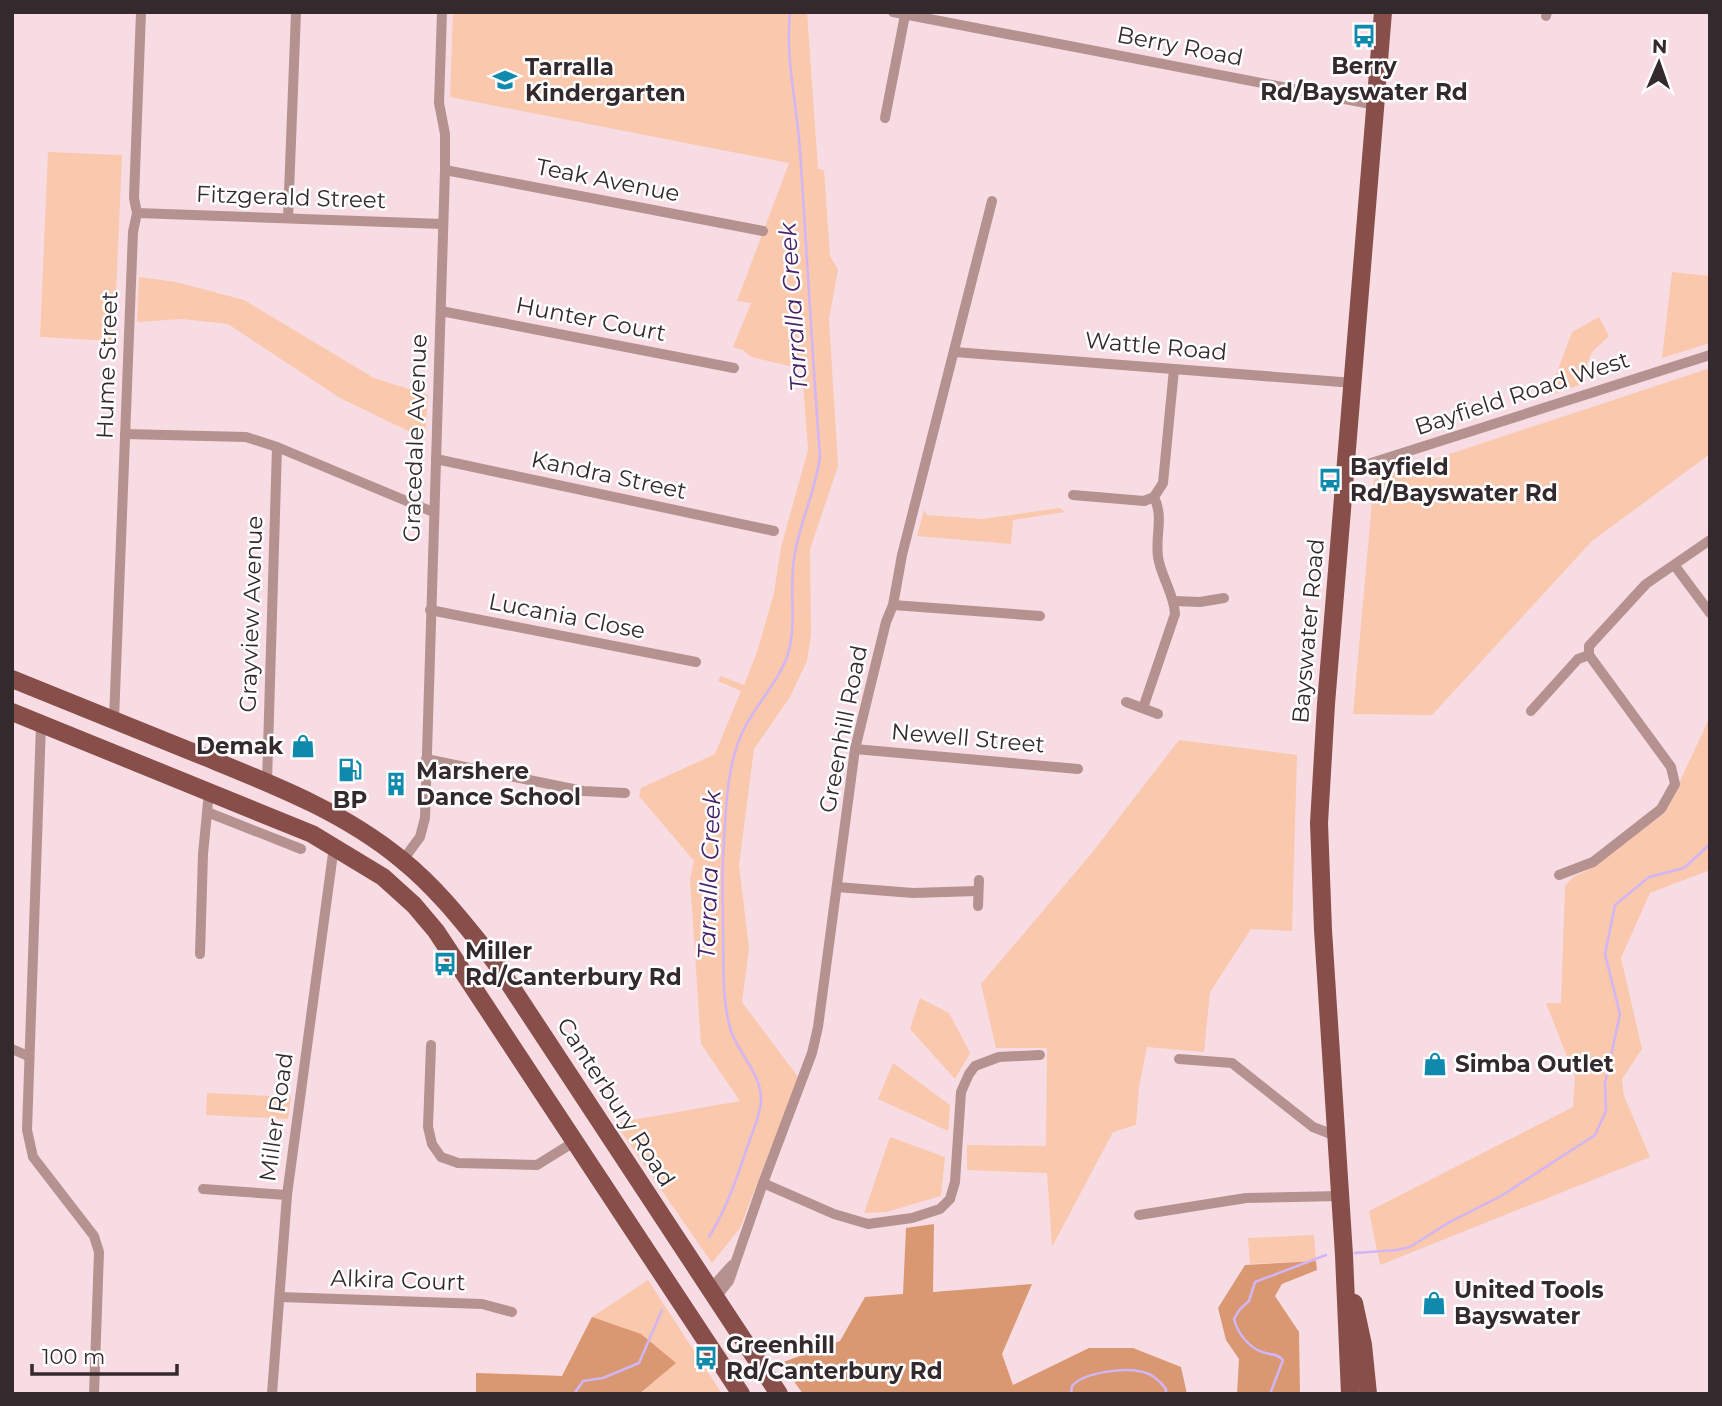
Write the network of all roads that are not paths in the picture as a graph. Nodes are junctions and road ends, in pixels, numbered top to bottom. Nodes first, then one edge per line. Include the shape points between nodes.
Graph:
1 (141, 12) edge
2 (296, 12) edge
3 (442, 12) edge
4 (893, 12) edge
5 (1383, 12) edge
6 (905, 15) junction
7 (1376, 105) junction
8 (885, 118) dead end
9 (445, 170) junction
10 (992, 201) dead end
11 (137, 213) junction
12 (288, 218) junction
13 (443, 224) junction
14 (763, 231) dead end
15 (441, 311) junction
16 (955, 352) junction
17 (1710, 355) edge
18 (734, 368) dead end
19 (1174, 369) junction
20 (1354, 383) junction
21 (125, 434) junction
22 (277, 447) junction
23 (436, 459) junction
24 (1346, 471) junction
25 (1073, 495) dead end
26 (1154, 497) junction
27 (433, 512) junction
28 (774, 531) dead end
29 (1710, 540) edge
30 (1675, 566) junction
31 (1224, 598) dead end
32 (1175, 601) junction
33 (893, 605) junction
34 (430, 610) junction
35 (1710, 613) edge
36 (1040, 616) dead end
37 (1589, 655) junction
38 (696, 662) dead end
39 (12, 679) edge
40 (1126, 702) dead end
41 (1143, 708) junction
42 (1531, 711) dead end
43 (12, 712) edge
44 (1158, 714) dead end
45 (114, 720) junction
46 (41, 724) junction
47 (100, 748) junction
48 (855, 750) junction
49 (426, 759) junction
50 (1078, 769) dead end
51 (267, 782) junction
52 (209, 792) junction
53 (625, 793) dead end
54 (207, 812) junction
55 (263, 814) junction
56 (334, 846) junction
57 (302, 849) dead end
58 (403, 860) junction
59 (1559, 875) dead end
60 (837, 887) junction
61 (978, 906) dead end
62 (200, 954) dead end
63 (431, 1045) dead end
64 (12, 1049) edge
65 (1040, 1055) dead end
66 (28, 1056) junction
67 (1179, 1059) dead end
68 (600, 1122) junction
69 (1336, 1136) junction
70 (574, 1142) junction
71 (763, 1184) junction
72 (203, 1189) dead end
73 (287, 1195) junction
74 (1340, 1196) junction
75 (1139, 1215) dead end
76 (712, 1293) junction
77 (281, 1297) junction
78 (512, 1311) dead end
79 (687, 1311) junction
80 (1359, 1350) junction
81 (94, 1394) edge
82 (272, 1394) edge
83 (741, 1394) edge
84 (779, 1394) edge
85 (1350, 1394) edge
86 (1368, 1394) edge

1 - 11 street, Hume Street
2 - 12 street
3 - 9 street, Gracedale Avenue via 439,103
4 - 6 street, Berry Road
5 - 7 main road, Bayswater Road
6 - 7 street, Berry Road
6 - 8 street
7 - 20 main road, Bayswater Road
9 - 13 street, Gracedale Avenue
9 - 14 street, Teak Avenue
10 - 16 street, Greenhill Road
11 - 12 street, Fitzgerald Street
11 - 21 street, Hume Street
12 - 13 street, Fitzgerald Street
13 - 15 street, Gracedale Avenue
15 - 18 street, Hunter Court
15 - 23 street, Gracedale Avenue
16 - 19 street, Wattle Road
16 - 33 street, Greenhill Road
17 - 24 street, Bayfield Road West
19 - 20 street, Wattle Road
19 - 26 street via 1163,483
20 - 24 main road, Bayswater Road
21 - 22 street via 246,437
21 - 45 street, Hume Street
22 - 27 street
22 - 51 street, Grayview Avenue
23 - 27 street, Gracedale Avenue
23 - 28 street, Kandra Street
24 - 69 main road, Bayswater Road via 1319,823
25 - 26 street via 1144,501
26 - 32 street via 1160,515 1158,556
27 - 34 street, Gracedale Avenue
29 - 30 street
30 - 35 street
30 - 37 street via 1646,584 1589,646
31 - 32 street
32 - 41 street via 1175,614
33 - 36 street
33 - 48 street, Greenhill Road
34 - 38 street, Lucania Close
34 - 49 street, Gracedale Avenue
37 - 42 street via 1578,659
37 - 59 street via 1671,767 1675,784 1661,809 1642,824 1593,862
39 - 45 main road, Canterbury Road
40 - 41 street
41 - 44 street
43 - 46 main road
45 - 47 main road
45 - 51 main road, Canterbury Road
46 - 47 main road
46 - 66 street
47 - 52 main road
48 - 50 street, Newell Street
48 - 60 street, Greenhill Road
49 - 53 street via 583,791
49 - 58 street, Gracedale Avenue via 423,828
51 - 55 main road
51 - 58 main road, Canterbury Road via 339,817
52 - 54 street
52 - 55 main road
54 - 57 street
54 - 62 street
55 - 56 main road
56 - 70 main road via 383,877 436,931
56 - 73 street, Miller Road
58 - 68 main road, Canterbury Road via 452,908 495,962
60 - 61 street via 913,893 978,886
60 - 71 street, Greenhill Road via 812,1053
63 - 70 street via 428,1127 441,1157 458,1163 537,1165
64 - 66 street
65 - 71 street via 999,1057 975,1066 969,1074 961,1092 955,1181 950,1199 940,1209 868,1224
66 - 81 street via 27,1130 33,1157 94,1237 99,1252
67 - 69 street via 1232,1063 1313,1127
68 - 70 main road
68 - 76 main road, Canterbury Road
69 - 74 main road, Bayswater Road
70 - 79 main road
71 - 76 street, Greenhill Road via 725,1287
72 - 73 street
73 - 77 street, Miller Road
74 - 75 street via 1246,1198
74 - 80 main road, Bayswater Road
76 - 79 main road
76 - 84 main road, Canterbury Road
77 - 78 street, Alkira Court via 482,1304
77 - 82 street, Miller Road
79 - 83 main road
80 - 85 main road, Bayswater Road
80 - 86 main road, Bayswater Road

